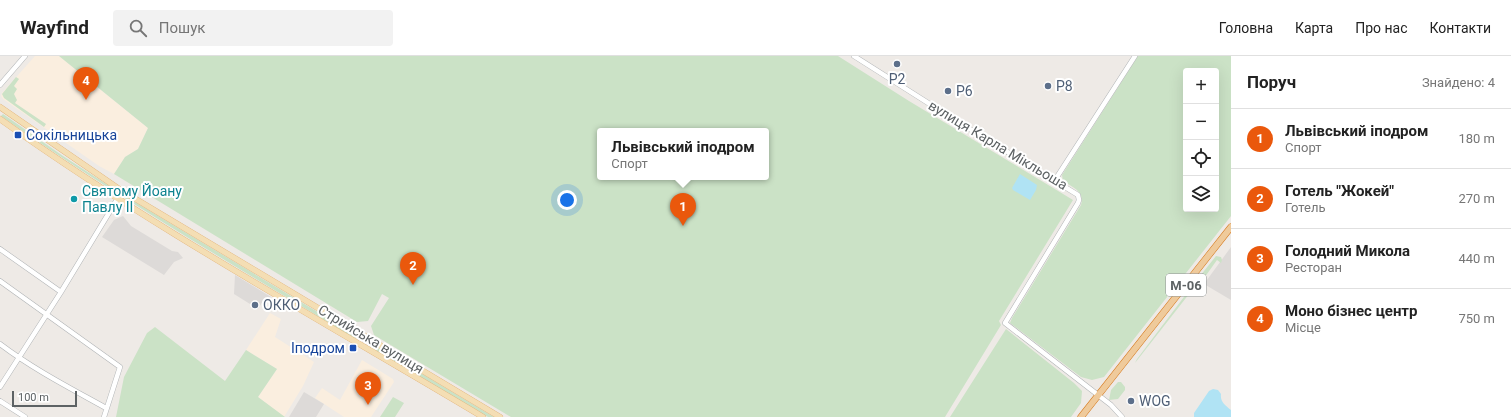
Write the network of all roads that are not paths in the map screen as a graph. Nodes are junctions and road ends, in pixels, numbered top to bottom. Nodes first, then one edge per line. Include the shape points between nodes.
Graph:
1 (26, 56) edge
2 (854, 56) edge
3 (1135, 56) edge
4 (0, 85) edge
5 (0, 107) edge
6 (0, 119) edge
7 (1055, 180) junction
8 (118, 198) junction
9 (1231, 227) edge
10 (0, 249) edge
11 (0, 281) edge
12 (61, 292) junction
13 (46, 314) junction
14 (0, 344) edge
15 (18, 358) junction
16 (0, 387) edge
17 (1098, 396) junction
18 (0, 401) edge
19 (106, 408) junction
20 (25, 417) edge
21 (104, 417) edge
22 (483, 417) edge
23 (500, 417) edge
24 (1081, 417) edge
25 (1122, 417) edge

1 - 4 street
2 - 7 street, вулиця Карла Мікльоша
3 - 7 street
5 - 23 main road, Стрийська вулиця via 119,190
6 - 8 main road, Стрийська вулиця
7 - 17 street, вулиця Карла Мікльоша via 1076,192 1079,197 1078,203 1005,323
8 - 12 street
8 - 22 main road, Стрийська вулиця
9 - 17 highway, М-06
10 - 12 street
11 - 13 street
12 - 13 street
13 - 15 street
13 - 19 street via 120,367
14 - 15 street
15 - 16 street
15 - 19 street
17 - 24 highway, М-06
17 - 25 street
18 - 20 street
19 - 21 street

